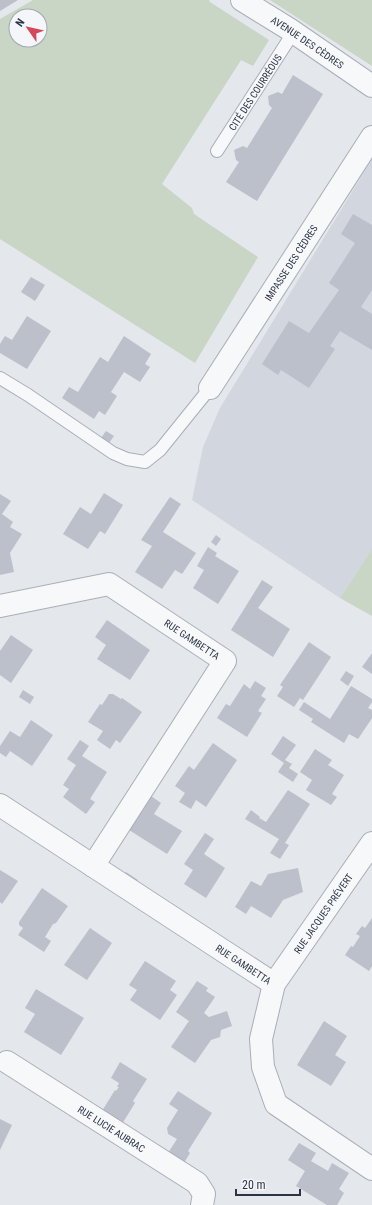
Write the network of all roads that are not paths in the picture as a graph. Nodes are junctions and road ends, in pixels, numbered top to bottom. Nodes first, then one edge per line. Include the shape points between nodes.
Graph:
1 (242, 0) edge
2 (293, 33) junction
3 (372, 86) edge
4 (372, 137) edge
5 (217, 151) dead end
6 (0, 378) edge
7 (210, 388) joint
8 (0, 606) edge
9 (0, 806) edge
10 (372, 843) edge
11 (93, 866) junction
12 (274, 984) junction
13 (6, 1062) dead end
14 (372, 1169) edge
15 (202, 1205) edge

1 - 2 street, AVENUE DES CÈDRES
2 - 3 street, AVENUE DES CÈDRES
2 - 5 lane, CITÉ DES COURRÉOUS
4 - 7 street, IMPASSE DES CÈDRES
6 - 7 lane via 113,453 145,462 160,450
8 - 11 street, RUE GAMBETTA via 109,584 225,661
9 - 11 street, RUE GAMBETTA
10 - 12 street, RUE JACQUES PRÉVERT
11 - 12 street, RUE GAMBETTA
12 - 14 street, RUE GAMBETTA via 261,1039 263,1067 276,1104
13 - 15 street, RUE LUCIE AUBRAC via 197,1183 204,1194

